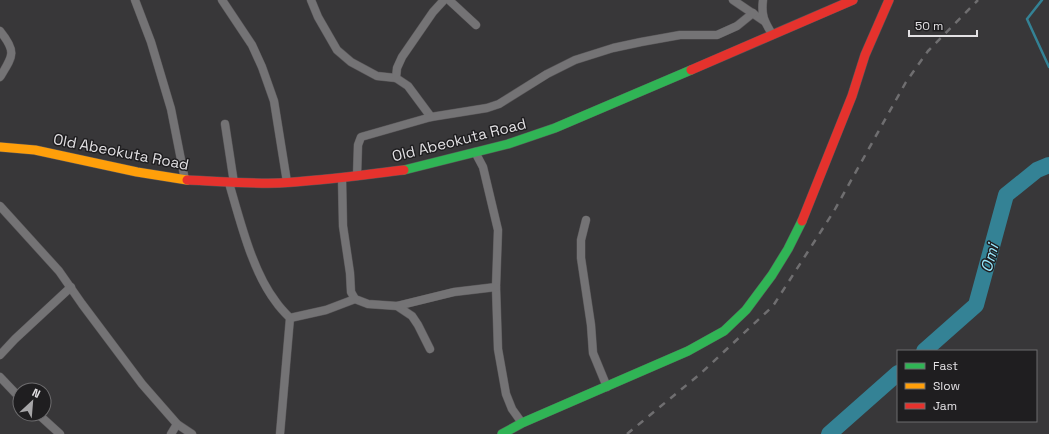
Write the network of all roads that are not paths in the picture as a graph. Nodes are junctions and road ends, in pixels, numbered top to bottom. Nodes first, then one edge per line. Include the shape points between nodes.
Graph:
1 (135, 0) edge
2 (222, 0) edge
3 (311, 0) edge
4 (444, 0) edge
5 (449, 0) edge
6 (733, 0) edge
7 (763, 0) edge
8 (853, 0) edge
9 (888, 0) edge
10 (753, 13) junction
11 (764, 21) junction
12 (476, 25) dead end
13 (0, 31) edge
14 (772, 34) junction
15 (0, 77) edge
16 (396, 78) junction
17 (431, 117) junction
18 (225, 124) dead end
19 (1, 149) edge
20 (475, 152) junction
21 (357, 176) junction
22 (342, 178) junction
23 (186, 180) junction
24 (287, 182) junction
25 (232, 183) junction
26 (0, 206) edge
27 (586, 220) dead end
28 (71, 287) junction
29 (496, 287) junction
30 (356, 299) junction
31 (397, 306) junction
32 (290, 318) junction
33 (430, 349) dead end
34 (0, 355) edge
35 (0, 377) edge
36 (607, 387) junction
37 (12, 390) edge
38 (47, 422) edge
39 (178, 424) junction
40 (522, 424) junction
41 (60, 434) edge
42 (171, 434) edge
43 (192, 434) edge
44 (280, 434) edge
45 (502, 434) edge

1 - 23 street via 171,109
2 - 24 street via 252,45 262,67 274,101
3 - 16 street via 337,50 351,62 378,76
4 - 16 street via 402,58
5 - 12 street
6 - 10 street
7 - 11 street
8 - 14 main road, Old Abeokuta Road
9 - 36 main road via 806,212 772,275 746,310 724,331 688,351
10 - 11 street
10 - 17 street via 737,26 717,35 680,35 612,48 575,60 499,104
11 - 14 street
13 - 15 street via 12,52 11,59
14 - 20 main road, Old Abeokuta Road via 555,128
16 - 17 street via 408,86
17 - 21 street via 361,137 358,145
18 - 25 street
19 - 23 main road, Old Abeokuta Road via 35,150
20 - 21 main road, Old Abeokuta Road via 410,169
20 - 29 street via 483,167 498,230
21 - 22 main road, Old Abeokuta Road
22 - 24 main road, Old Abeokuta Road
22 - 30 street via 343,226 351,292
23 - 25 main road, Old Abeokuta Road
24 - 25 main road, Old Abeokuta Road
25 - 32 street via 255,263 266,287
26 - 28 street
27 - 36 street via 581,240 581,258 593,353
28 - 34 street
28 - 39 street via 142,384
29 - 31 street via 454,292
29 - 40 street via 498,349 506,394
30 - 31 street via 368,304
30 - 32 street via 326,310
31 - 33 street via 412,316
32 - 44 street
35 - 37 street
36 - 40 main road
38 - 41 street
39 - 42 street
39 - 43 street
40 - 45 main road

